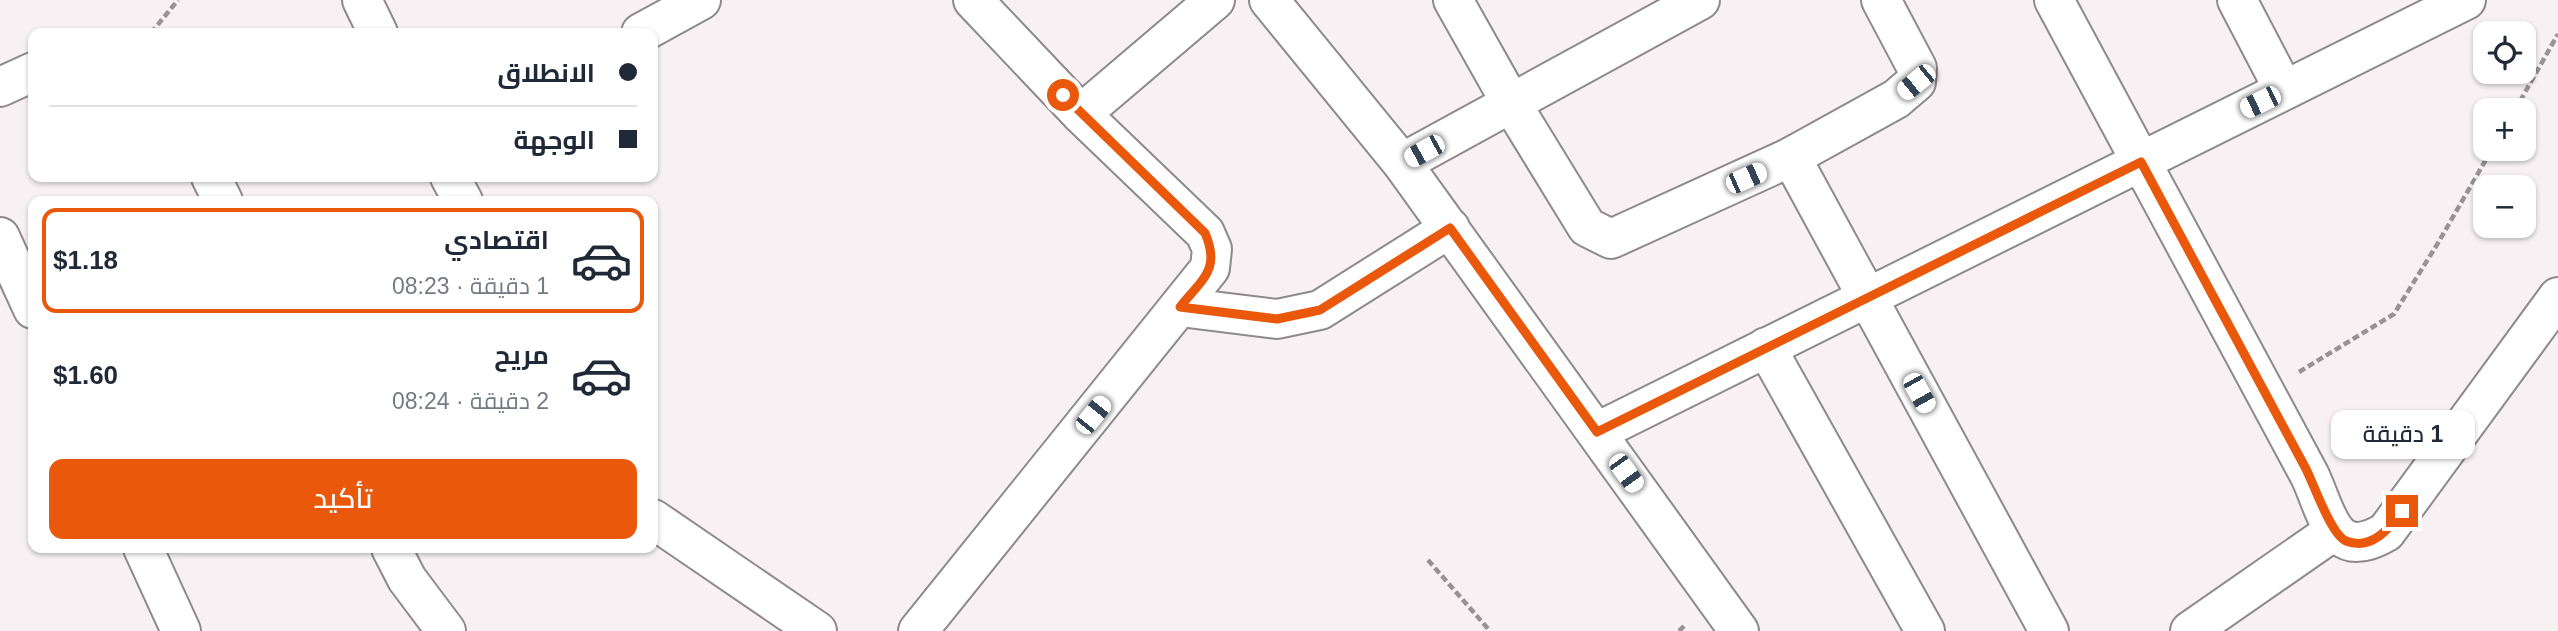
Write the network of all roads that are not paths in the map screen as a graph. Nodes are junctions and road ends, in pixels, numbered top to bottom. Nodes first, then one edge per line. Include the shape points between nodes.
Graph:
1 (362, 0) edge
2 (701, 0) edge
3 (972, 0) edge
4 (1214, 0) edge
5 (1269, 0) edge
6 (1453, 0) edge
7 (1700, 0) edge
8 (1881, 0) edge
9 (2054, 0) edge
10 (2237, 0) edge
11 (2466, 0) edge
12 (376, 28) edge
13 (650, 28) edge
14 (28, 74) edge
15 (0, 87) edge
16 (2284, 90) junction
17 (1511, 103) junction
18 (1081, 114) junction
19 (1791, 158) junction
20 (2141, 162) junction
21 (1402, 163) junction
22 (1450, 228) junction
23 (0, 237) edge
24 (1867, 297) junction
25 (2558, 297) edge
26 (28, 298) edge
27 (1180, 307) junction
28 (1766, 347) junction
29 (1597, 432) junction
30 (658, 523) edge
31 (2334, 531) junction
32 (145, 553) edge
33 (394, 553) edge
34 (793, 624) edge
35 (181, 631) edge
36 (446, 631) edge
37 (918, 631) edge
38 (1739, 631) edge
39 (1925, 631) edge
40 (2049, 631) edge
41 (2190, 631) edge

1 - 12 street
2 - 13 street
3 - 18 street
4 - 18 street
5 - 21 street
6 - 17 street
7 - 17 street
8 - 19 street via 1917,68 1916,82 1896,99
9 - 20 street
10 - 16 street
11 - 16 street
14 - 15 street
16 - 20 street
17 - 19 street via 1587,227 1611,239
17 - 21 street
18 - 27 street via 1205,233 1212,249 1210,268
19 - 24 street
20 - 24 street
20 - 31 street via 2310,476
21 - 22 street
22 - 27 street via 1320,310 1277,319
22 - 29 street
23 - 26 street
24 - 28 street
24 - 40 street
25 - 31 street via 2386,532 2363,544 2345,541
27 - 37 street
28 - 29 street
28 - 39 street
29 - 38 street
30 - 34 street
31 - 41 street
32 - 35 street
33 - 36 street

